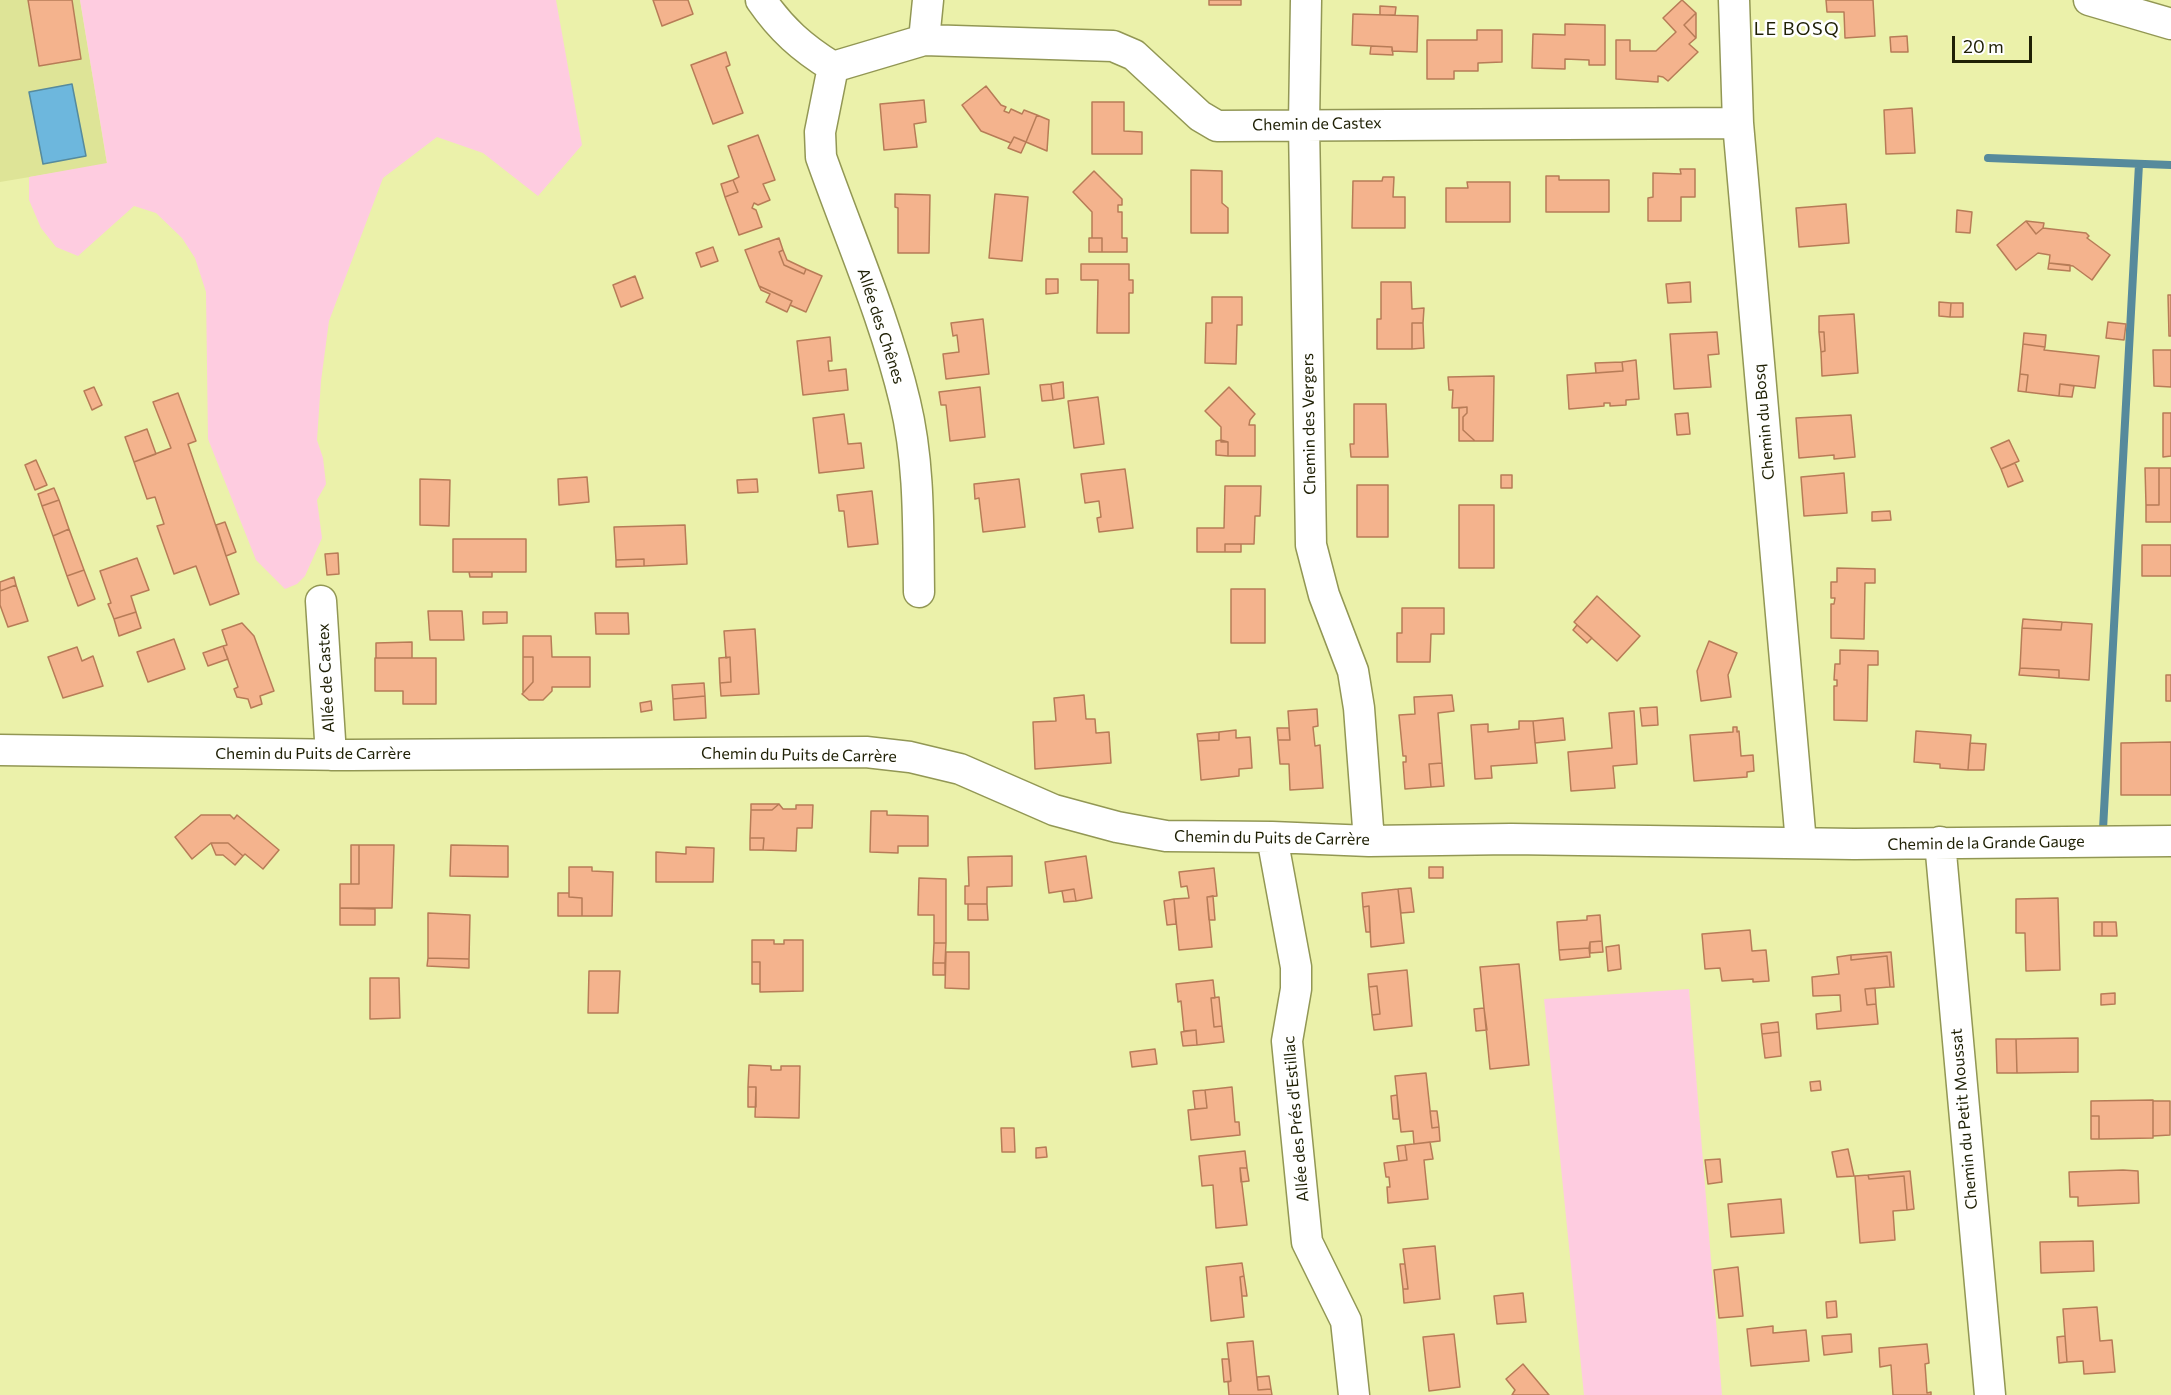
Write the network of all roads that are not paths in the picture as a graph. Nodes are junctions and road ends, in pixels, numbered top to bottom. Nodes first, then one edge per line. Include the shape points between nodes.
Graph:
1 (761, 0) edge
2 (928, 0) edge
3 (1306, 0) edge
4 (1734, 0) edge
5 (2089, 0) edge
6 (2171, 24) edge
7 (924, 40) junction
8 (833, 67) junction
9 (1738, 123) junction
10 (1304, 124) junction
11 (919, 592) dead end
12 (321, 601) dead end
13 (0, 750) edge
14 (331, 754) junction
15 (1272, 837) junction
16 (1369, 841) junction
17 (2171, 841) edge
18 (1940, 842) junction
19 (1801, 843) junction
20 (1354, 1395) edge
21 (1990, 1395) edge

1 - 8 street via 777,23 808,52
2 - 7 street
3 - 10 street, Chemin des Vergers
4 - 9 street, Chemin du Bosq
5 - 6 street
7 - 8 street, Chemin de Castex
7 - 10 street, Chemin de Castex via 1113,46 1134,55 1200,116 1217,126
8 - 11 street, Allée des Chênes via 820,132 821,157 879,311 906,404 918,486
9 - 10 street, Chemin de Castex
9 - 19 street, Chemin du Bosq
10 - 16 street, Chemin des Vergers via 1311,545 1324,594 1353,671
12 - 14 street, Allée de Castex
13 - 14 street, Chemin du Puits de Carrère
14 - 15 street, Chemin du Puits de Carrère via 866,752 960,769 1054,810 1117,827 1166,836
15 - 16 street, Chemin du Puits de Carrère
15 - 20 street, Allée des Prés d'Estillac via 1296,967 1287,1041 1307,1242 1346,1321
16 - 19 street, Chemin du Puits de Carrère
17 - 18 street, Chemin de la Grande Gauge
18 - 19 street, Chemin de la Grande Gauge
18 - 21 street, Chemin du Petit Moussat

